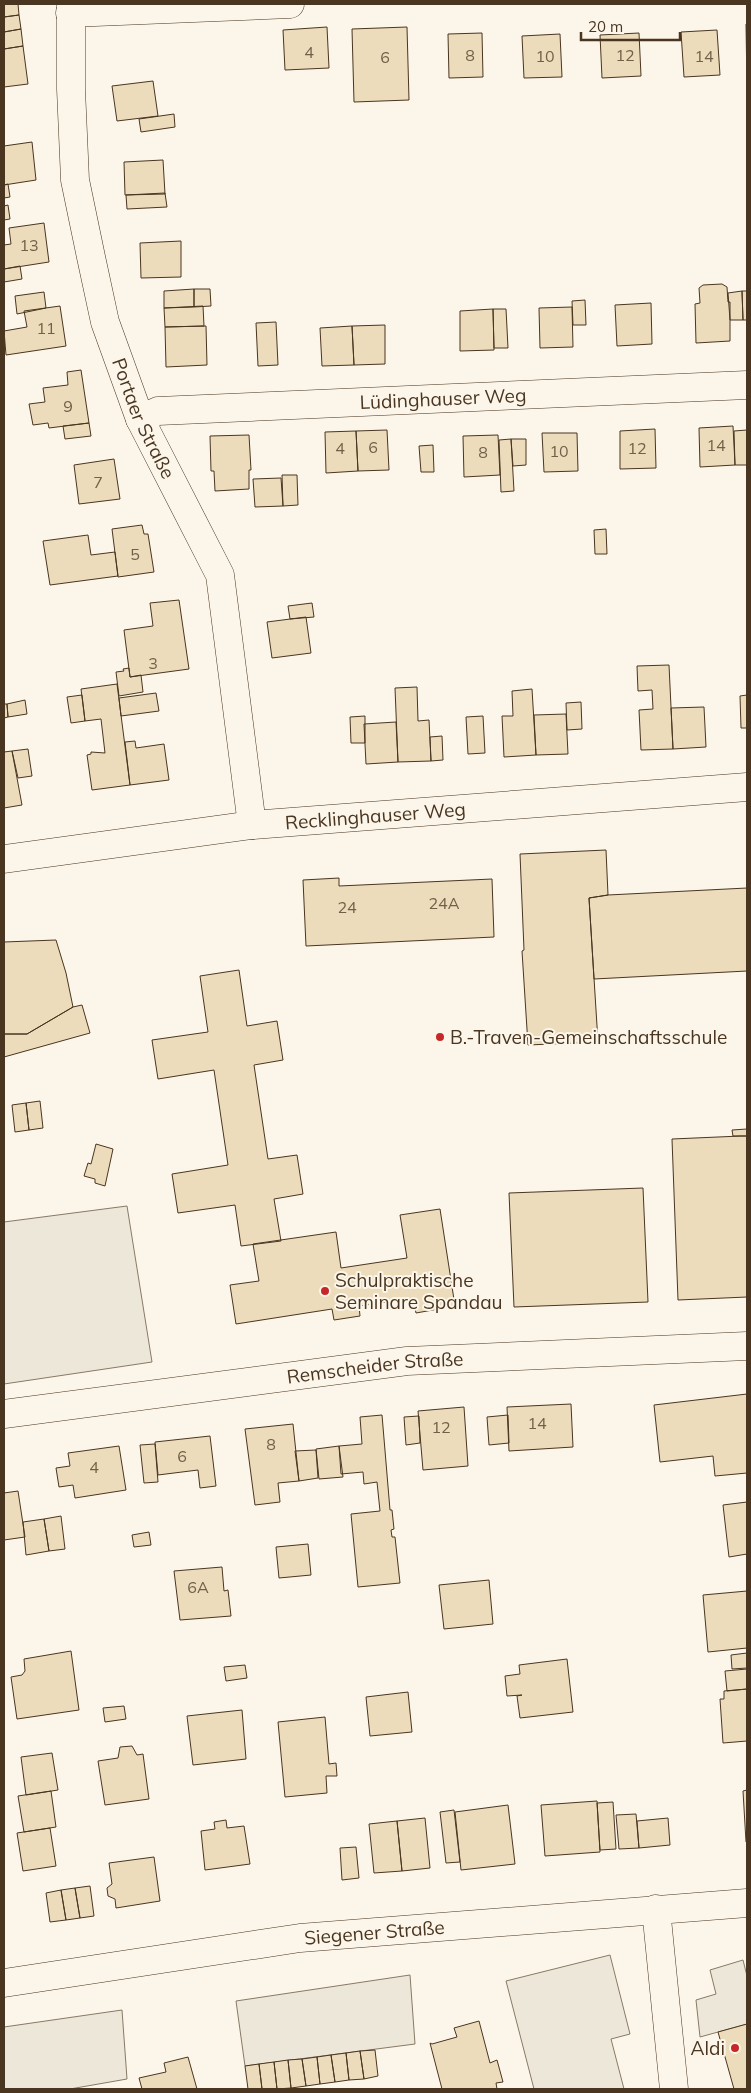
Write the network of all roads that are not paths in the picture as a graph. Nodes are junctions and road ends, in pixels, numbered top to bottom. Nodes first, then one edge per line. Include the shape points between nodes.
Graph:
1 (290, 4) edge
2 (71, 8) edge
3 (747, 385) edge
4 (140, 419) junction
5 (747, 787) edge
6 (252, 825) junction
7 (4, 859) edge
8 (747, 1346) edge
9 (4, 1414) edge
10 (747, 1903) edge
11 (656, 1910) junction
12 (4, 1983) edge
13 (674, 2089) edge

1 - 2 street
2 - 4 street, Portaer Straße via 75,180 105,322
3 - 4 street, Lüdinghauser Weg via 158,411
4 - 6 street, Portaer Straße via 220,575
5 - 6 street, Recklinghauser Weg
6 - 7 street, Recklinghauser Weg
8 - 9 street, Remscheider Straße via 407,1361
10 - 11 street, Siegener Straße
11 - 12 street, Siegener Straße via 300,1938
11 - 13 street

